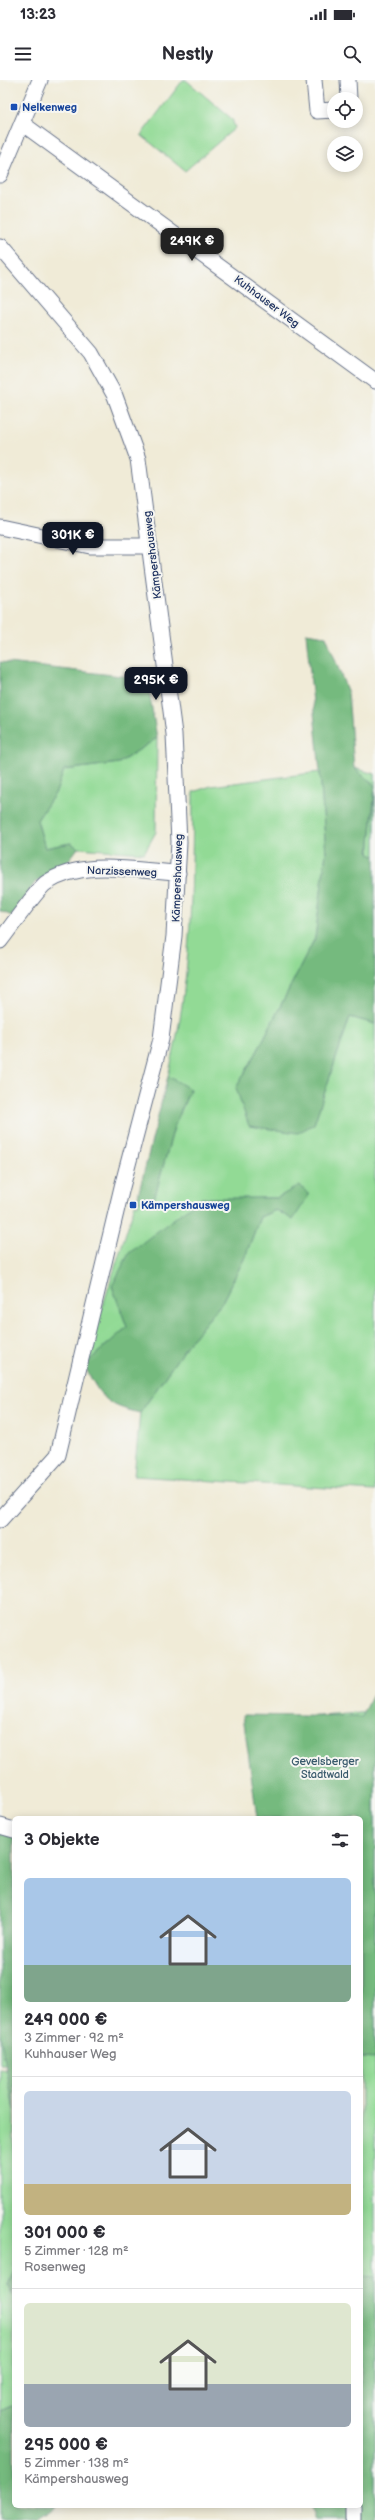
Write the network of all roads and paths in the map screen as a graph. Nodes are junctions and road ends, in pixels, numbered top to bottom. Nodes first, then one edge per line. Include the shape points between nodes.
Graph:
1 (40, 80) edge
2 (314, 80) edge
3 (348, 80) edge
4 (349, 92) edge
5 (327, 110) edge
6 (23, 124) junction
7 (0, 175) edge
8 (0, 247) edge
9 (375, 381) edge
10 (0, 527) edge
11 (150, 546) junction
12 (178, 874) junction
13 (0, 941) edge
14 (0, 1520) edge
15 (0, 1826) edge
16 (12, 1829) edge
17 (353, 2508) edge
18 (353, 2520) edge

1 - 6 street
2 - 5 street via 317,111
3 - 4 street
6 - 7 street
6 - 9 street, Kuhhauser Weg
8 - 11 street, Kämpershausweg via 91,353 115,396 138,459
10 - 11 street via 90,546
11 - 12 street, Kämpershausweg via 174,734
12 - 13 street, Narzissenweg via 97,868 76,870 45,883
12 - 14 street, Kämpershausweg via 169,986 161,1039 58,1454
15 - 16 street
17 - 18 street

